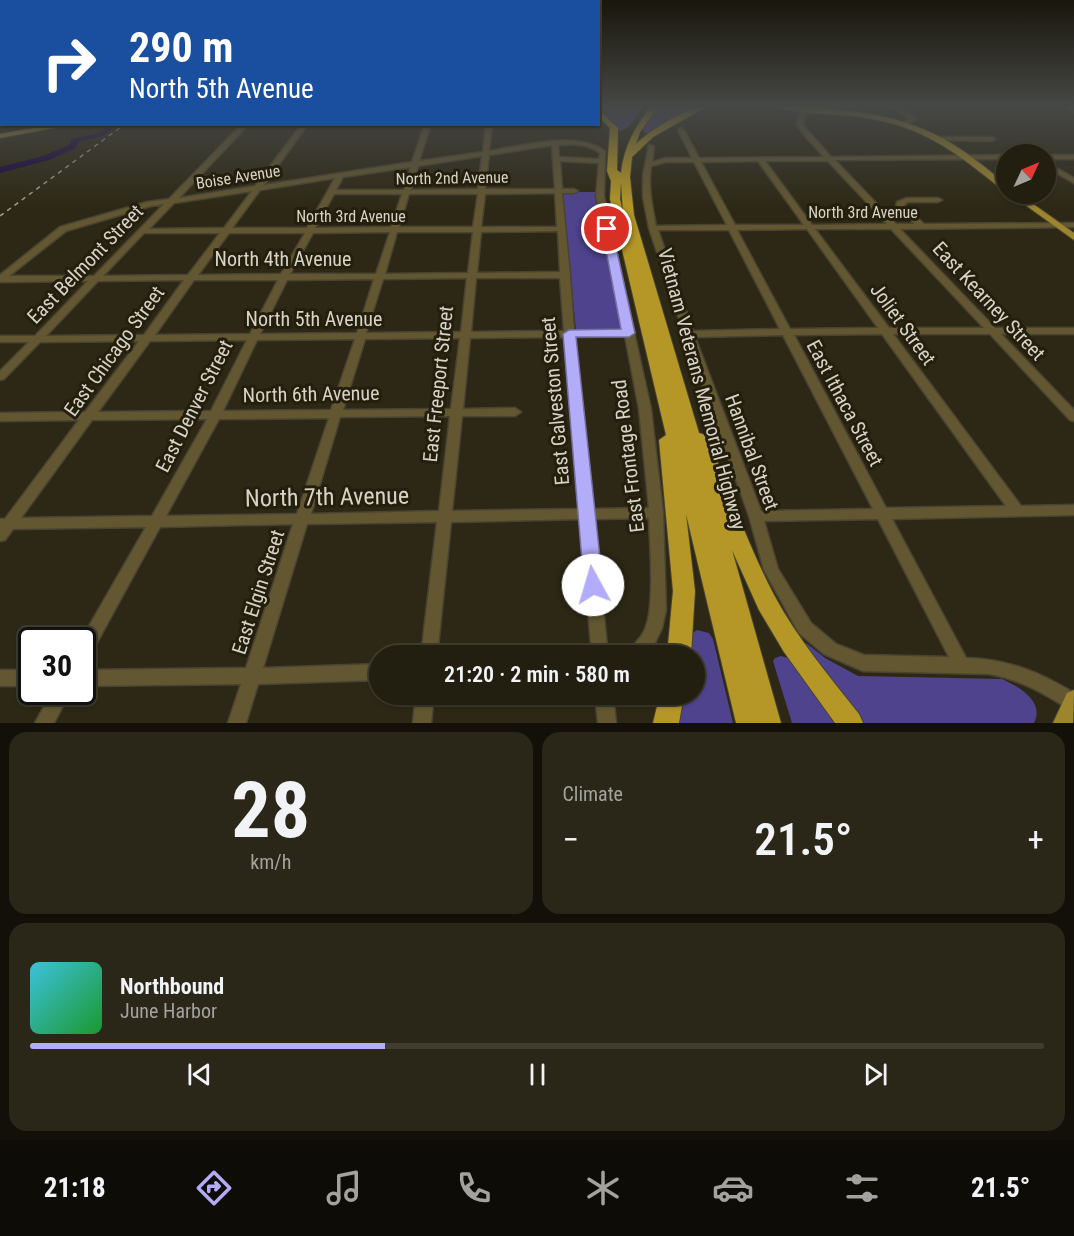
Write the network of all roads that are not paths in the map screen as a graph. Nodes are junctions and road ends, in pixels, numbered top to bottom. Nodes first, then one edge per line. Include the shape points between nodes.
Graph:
1 (230, 141) edge
2 (293, 141) edge
3 (423, 141) edge
4 (487, 141) edge
5 (613, 141) edge
6 (624, 141) edge
7 (633, 141) edge
8 (644, 141) edge
9 (686, 141) edge
10 (814, 141) edge
11 (942, 141) edge
12 (555, 143) junction
13 (593, 146) joint
14 (651, 146) dead end
15 (485, 154) junction
16 (965, 157) junction
17 (996, 157) edge
18 (1056, 157) edge
19 (1074, 157) edge
20 (829, 158) junction
21 (555, 159) junction
22 (627, 159) junction
23 (695, 159) junction
24 (760, 159) junction
25 (601, 161) junction
26 (416, 164) junction
27 (647, 165) junction
28 (1056, 170) edge
29 (340, 176) junction
30 (614, 179) junction
31 (996, 180) edge
32 (1074, 181) edge
33 (258, 188) junction
34 (481, 191) junction
35 (559, 191) junction
36 (574, 191) dead end
37 (331, 192) junction
38 (406, 192) junction
39 (171, 201) junction
40 (939, 201) dead end
41 (1028, 204) edge
42 (1058, 225) junction
43 (1074, 225) edge
44 (894, 226) junction
45 (922, 226) junction
46 (810, 227) junction
47 (653, 228) junction
48 (731, 228) junction
49 (561, 229) junction
50 (395, 230) junction
51 (477, 230) junction
52 (141, 231) junction
53 (226, 231) junction
54 (309, 231) junction
55 (1074, 237) edge
56 (566, 274) junction
57 (472, 275) junction
58 (379, 276) junction
59 (284, 277) junction
60 (96, 278) junction
61 (191, 278) junction
62 (0, 279) edge
63 (886, 331) junction
64 (993, 331) junction
65 (1074, 331) edge
66 (786, 332) junction
67 (629, 333) junction
68 (569, 334) junction
69 (688, 334) junction
70 (465, 336) junction
71 (253, 337) junction
72 (360, 337) junction
73 (38, 338) junction
74 (147, 338) junction
75 (0, 339) edge
76 (0, 377) edge
77 (666, 404) junction
78 (456, 412) junction
79 (515, 412) dead end
80 (336, 414) junction
81 (215, 415) junction
82 (88, 416) junction
83 (686, 416) junction
84 (0, 417) edge
85 (1074, 417) edge
86 (1074, 510) edge
87 (1017, 511) junction
88 (656, 513) junction
89 (882, 514) junction
90 (586, 515) junction
91 (756, 516) junction
92 (445, 517) junction
93 (302, 520) junction
94 (156, 522) junction
95 (4, 524) edge
96 (0, 536) edge
97 (96, 629) edge
98 (430, 645) edge
99 (599, 645) edge
100 (644, 645) edge
101 (680, 645) edge
102 (962, 666) junction
103 (369, 672) edge
104 (252, 676) junction
105 (0, 678) edge
106 (18, 678) edge
107 (96, 678) edge
108 (1074, 701) edge
109 (54, 705) edge
110 (424, 705) edge
111 (605, 705) edge
112 (670, 705) edge
113 (44, 723) edge
114 (237, 723) edge
115 (422, 723) edge
116 (607, 723) edge
117 (666, 723) edge
118 (749, 723) edge
119 (768, 723) edge
120 (850, 723) edge
121 (1063, 723) edge

1 - 39 street, East Belmont Street
2 - 33 street, East Chicago Street
3 - 26 street, East Elgin Street
4 - 15 street, East Freeport Street
5 - 30 highway
6 - 30 highway
7 - 22 highway, Vietnam Veterans Memorial Highway
8 - 22 highway
9 - 23 street, East Ithaca Street
10 - 20 street, East Kearney Street
11 - 16 main road
12 - 13 street, Boise Avenue
12 - 15 street, Boise Avenue
12 - 21 street, East Galveston Street
13 - 25 street, East Frontage Road via 603,152
14 - 27 street, Hannibal Street
15 - 26 street, Boise Avenue
15 - 34 street, East Freeport Street
16 - 17 street
16 - 20 street
16 - 31 main road
18 - 19 street
20 - 24 street
20 - 44 street, East Kearney Street
21 - 25 street
21 - 35 street, East Galveston Street
22 - 83 highway, Vietnam Veterans Memorial Highway via 629,215
23 - 24 street
23 - 27 street
23 - 48 street, East Ithaca Street
24 - 46 street, Joliet Street
25 - 67 street, East Frontage Road via 600,196
26 - 29 street, Boise Avenue
26 - 38 street, East Elgin Street
27 - 47 street, Hannibal Street via 647,197
28 - 32 street
29 - 33 street, Boise Avenue
29 - 37 street, East Denver Street
30 - 77 highway via 620,222
33 - 39 street, Boise Avenue
33 - 53 street, East Chicago Street
34 - 35 street, North 2nd Avenue
34 - 38 street, North 2nd Avenue
34 - 51 street, East Freeport Street
35 - 36 street, North 2nd Avenue
35 - 49 street, East Galveston Street
37 - 38 street, North 2nd Avenue
37 - 54 street, East Denver Street
38 - 50 street, East Elgin Street
39 - 52 street, East Belmont Street
39 - 62 street, Boise Avenue via 63,229
40 - 45 street via 907,200 900,204
41 - 42 main road
42 - 43 street, North 3rd Avenue
42 - 45 street, North 3rd Avenue
42 - 55 main road
44 - 45 street, North 3rd Avenue
44 - 46 street, North 3rd Avenue
44 - 64 street, East Kearney Street
46 - 48 street, North 3rd Avenue
46 - 63 street, Joliet Street
47 - 48 street, North 3rd Avenue
47 - 69 street, Hannibal Street
48 - 66 street, East Ithaca Street
49 - 51 street, North 3rd Avenue
49 - 56 street, East Galveston Street
50 - 51 street, North 3rd Avenue
50 - 54 street, North 3rd Avenue
50 - 58 street, East Elgin Street
51 - 57 street, East Freeport Street
52 - 53 street, North 3rd Avenue
52 - 60 street, East Belmont Street
53 - 54 street, North 3rd Avenue
53 - 61 street, East Chicago Street
54 - 59 street, East Denver Street
56 - 57 street, North 4th Avenue
56 - 68 street, East Galveston Street
57 - 58 street, North 4th Avenue
57 - 70 street, East Freeport Street
58 - 59 street, North 4th Avenue
58 - 72 street, East Elgin Street
59 - 61 street, North 4th Avenue
59 - 71 street, East Denver Street
60 - 61 street, North 4th Avenue
60 - 62 street, North 4th Avenue
60 - 73 street, East Belmont Street
61 - 74 street, East Chicago Street
63 - 64 street
63 - 66 street
63 - 87 street, Joliet Street
64 - 65 street
64 - 85 street, East Kearney Street
66 - 69 street
66 - 89 street, East Ithaca Street
67 - 68 street, North 5th Avenue
67 - 88 street, East Frontage Road via 645,409
68 - 70 street, North 5th Avenue
68 - 90 street, East Galveston Street
69 - 91 street, Hannibal Street
70 - 72 street, North 5th Avenue
70 - 78 street, East Freeport Street
71 - 72 street, North 5th Avenue
71 - 74 street, North 5th Avenue
71 - 81 street, East Denver Street
72 - 80 street, East Elgin Street
73 - 74 street, North 5th Avenue
73 - 75 street, North 5th Avenue
73 - 76 street, East Belmont Street
74 - 82 street, East Chicago Street
77 - 101 highway via 684,591
77 - 118 highway, Vietnam Veterans Memorial Highway
78 - 79 street, North 6th Avenue
78 - 80 street, North 6th Avenue
78 - 92 street, East Freeport Street
80 - 81 street, North 6th Avenue
80 - 93 street, East Elgin Street
81 - 82 street, North 6th Avenue
81 - 94 street, East Denver Street
82 - 84 street, North 6th Avenue
82 - 95 street, East Chicago Street
83 - 119 highway, Vietnam Veterans Memorial Highway
83 - 120 highway via 703,445 736,537 767,603 798,654
86 - 87 street
87 - 89 street
88 - 90 street, North 7th Avenue
88 - 100 street, East Frontage Road via 658,610
89 - 91 street
89 - 102 street, East Ithaca Street
90 - 92 street, North 7th Avenue
90 - 99 street, East Galveston Street
91 - 102 street, Hannibal Street via 771,570 805,628 830,649 862,663
92 - 93 street, North 7th Avenue
92 - 98 street, East Freeport Street
93 - 94 street, North 7th Avenue
93 - 104 street, East Elgin Street
94 - 95 street, North 7th Avenue
94 - 97 street, East Denver Street
95 - 96 street, East Chicago Street
102 - 108 street, Hannibal Street via 1008,669
103 - 104 street
104 - 107 street
104 - 114 street, East Elgin Street
105 - 106 street
108 - 121 main road
109 - 113 street
110 - 115 street
111 - 116 street
112 - 117 highway

